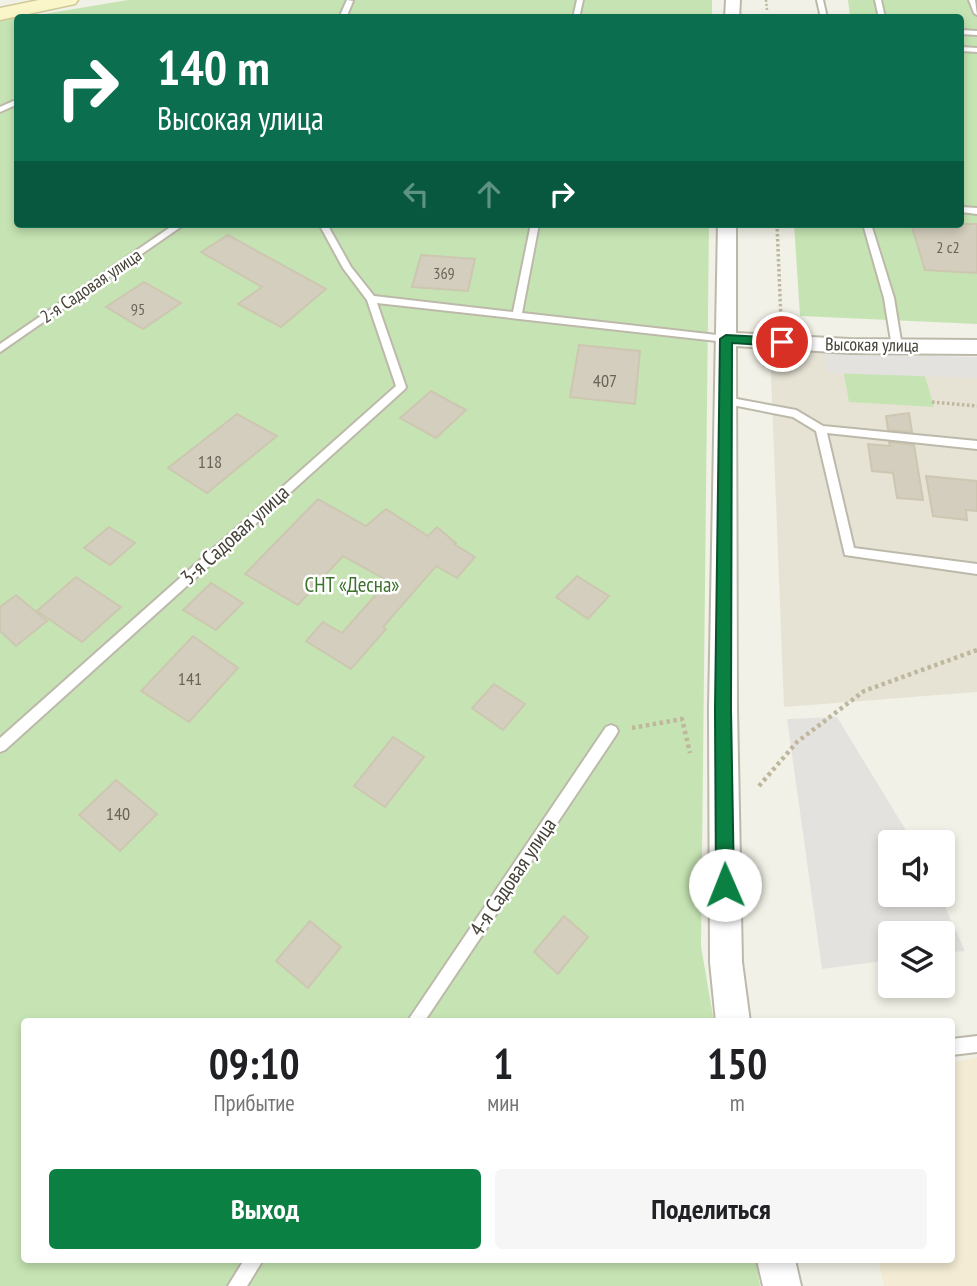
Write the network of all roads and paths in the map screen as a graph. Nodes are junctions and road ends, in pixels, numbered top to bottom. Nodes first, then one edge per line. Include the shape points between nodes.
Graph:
1 (68, 0) edge
2 (972, 0) edge
3 (977, 13) edge
4 (0, 14) edge
5 (175, 228) edge
6 (325, 228) edge
7 (534, 228) edge
8 (727, 228) edge
9 (777, 228) edge
10 (868, 228) edge
11 (371, 299) junction
12 (517, 316) junction
13 (726, 339) junction
14 (782, 342) junction
15 (897, 347) junction
16 (977, 347) edge
17 (0, 349) edge
18 (726, 401) junction
19 (932, 402) dead end
20 (977, 406) edge
21 (821, 429) junction
22 (977, 445) edge
23 (977, 569) edge
24 (977, 650) edge
25 (611, 732) joint
26 (0, 746) edge
27 (691, 756) dead end
28 (759, 786) dead end
29 (418, 1018) edge
30 (733, 1018) edge
31 (977, 1044) edge
32 (955, 1047) edge
33 (252, 1263) edge
34 (777, 1263) edge
35 (237, 1286) edge
36 (782, 1286) edge

1 - 4 street
2 - 3 lane
5 - 17 lane, 2-я Садовая улица
6 - 11 lane
7 - 12 lane
8 - 13 street
9 - 14 path
10 - 15 lane via 889,299
11 - 12 lane
11 - 26 lane, 3-я Садовая улица via 401,387
12 - 13 lane
13 - 14 street, Высокая улица
13 - 18 street
14 - 15 street, Высокая улица
15 - 16 street, Высокая улица
18 - 21 lane via 796,414
18 - 30 street via 723,696 726,949
19 - 20 path
21 - 22 lane
21 - 23 lane via 849,552
24 - 28 path via 864,691 797,742
25 - 27 path via 682,719
25 - 29 lane, 4-я Садовая улица
31 - 32 lane
33 - 35 lane
34 - 36 street

